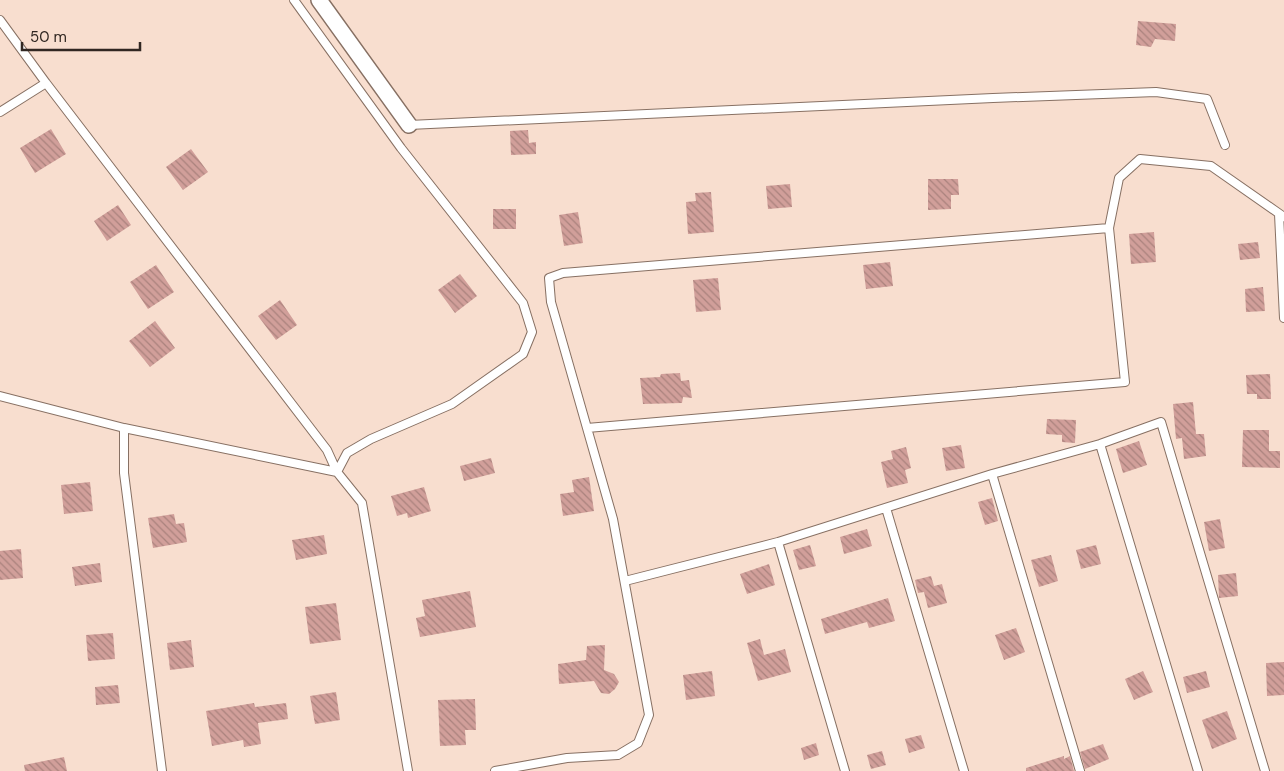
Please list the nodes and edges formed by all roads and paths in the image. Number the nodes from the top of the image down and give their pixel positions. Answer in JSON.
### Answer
{"nodes":[{"id":1,"x":294,"y":0,"type":"edge"},
{"id":2,"x":319,"y":0,"type":"edge"},
{"id":3,"x":0,"y":20,"type":"edge"},
{"id":4,"x":46,"y":82,"type":"junction"},
{"id":5,"x":0,"y":112,"type":"edge"},
{"id":6,"x":409,"y":125,"type":"joint"},
{"id":7,"x":1224,"y":145,"type":"dead end"},
{"id":8,"x":1282,"y":215,"type":"edge"},
{"id":9,"x":1109,"y":228,"type":"junction"},
{"id":10,"x":1284,"y":318,"type":"edge"},
{"id":11,"x":0,"y":396,"type":"edge"},
{"id":12,"x":124,"y":428,"type":"junction"},
{"id":13,"x":587,"y":428,"type":"junction"},
{"id":14,"x":1100,"y":444,"type":"junction"},
{"id":15,"x":337,"y":472,"type":"junction"},
{"id":16,"x":992,"y":474,"type":"junction"},
{"id":17,"x":886,"y":508,"type":"junction"},
{"id":18,"x":778,"y":542,"type":"junction"},
{"id":19,"x":625,"y":581,"type":"junction"},
{"id":20,"x":162,"y":771,"type":"edge"},
{"id":21,"x":408,"y":771,"type":"edge"},
{"id":22,"x":495,"y":771,"type":"edge"},
{"id":23,"x":846,"y":771,"type":"edge"},
{"id":24,"x":964,"y":771,"type":"edge"},
{"id":25,"x":1080,"y":771,"type":"edge"},
{"id":26,"x":1198,"y":771,"type":"edge"},
{"id":27,"x":1264,"y":771,"type":"edge"}],
"edges":[{"from":1,"to":15,"type":"lane"},
{"from":2,"to":6,"type":"street"},
{"from":3,"to":4,"type":"lane"},
{"from":4,"to":5,"type":"lane"},
{"from":4,"to":15,"type":"lane"},
{"from":6,"to":7,"type":"lane"},
{"from":8,"to":9,"type":"lane"},
{"from":8,"to":10,"type":"lane"},
{"from":9,"to":13,"type":"lane"},
{"from":9,"to":13,"type":"lane"},
{"from":11,"to":12,"type":"lane"},
{"from":12,"to":15,"type":"lane"},
{"from":12,"to":20,"type":"lane"},
{"from":13,"to":19,"type":"lane"},
{"from":14,"to":16,"type":"lane"},
{"from":14,"to":26,"type":"lane"},
{"from":14,"to":27,"type":"lane"},
{"from":15,"to":21,"type":"lane"},
{"from":16,"to":17,"type":"lane"},
{"from":16,"to":25,"type":"lane"},
{"from":17,"to":18,"type":"lane"},
{"from":17,"to":24,"type":"lane"},
{"from":18,"to":19,"type":"lane"},
{"from":18,"to":23,"type":"lane"},
{"from":19,"to":22,"type":"lane"}]}
